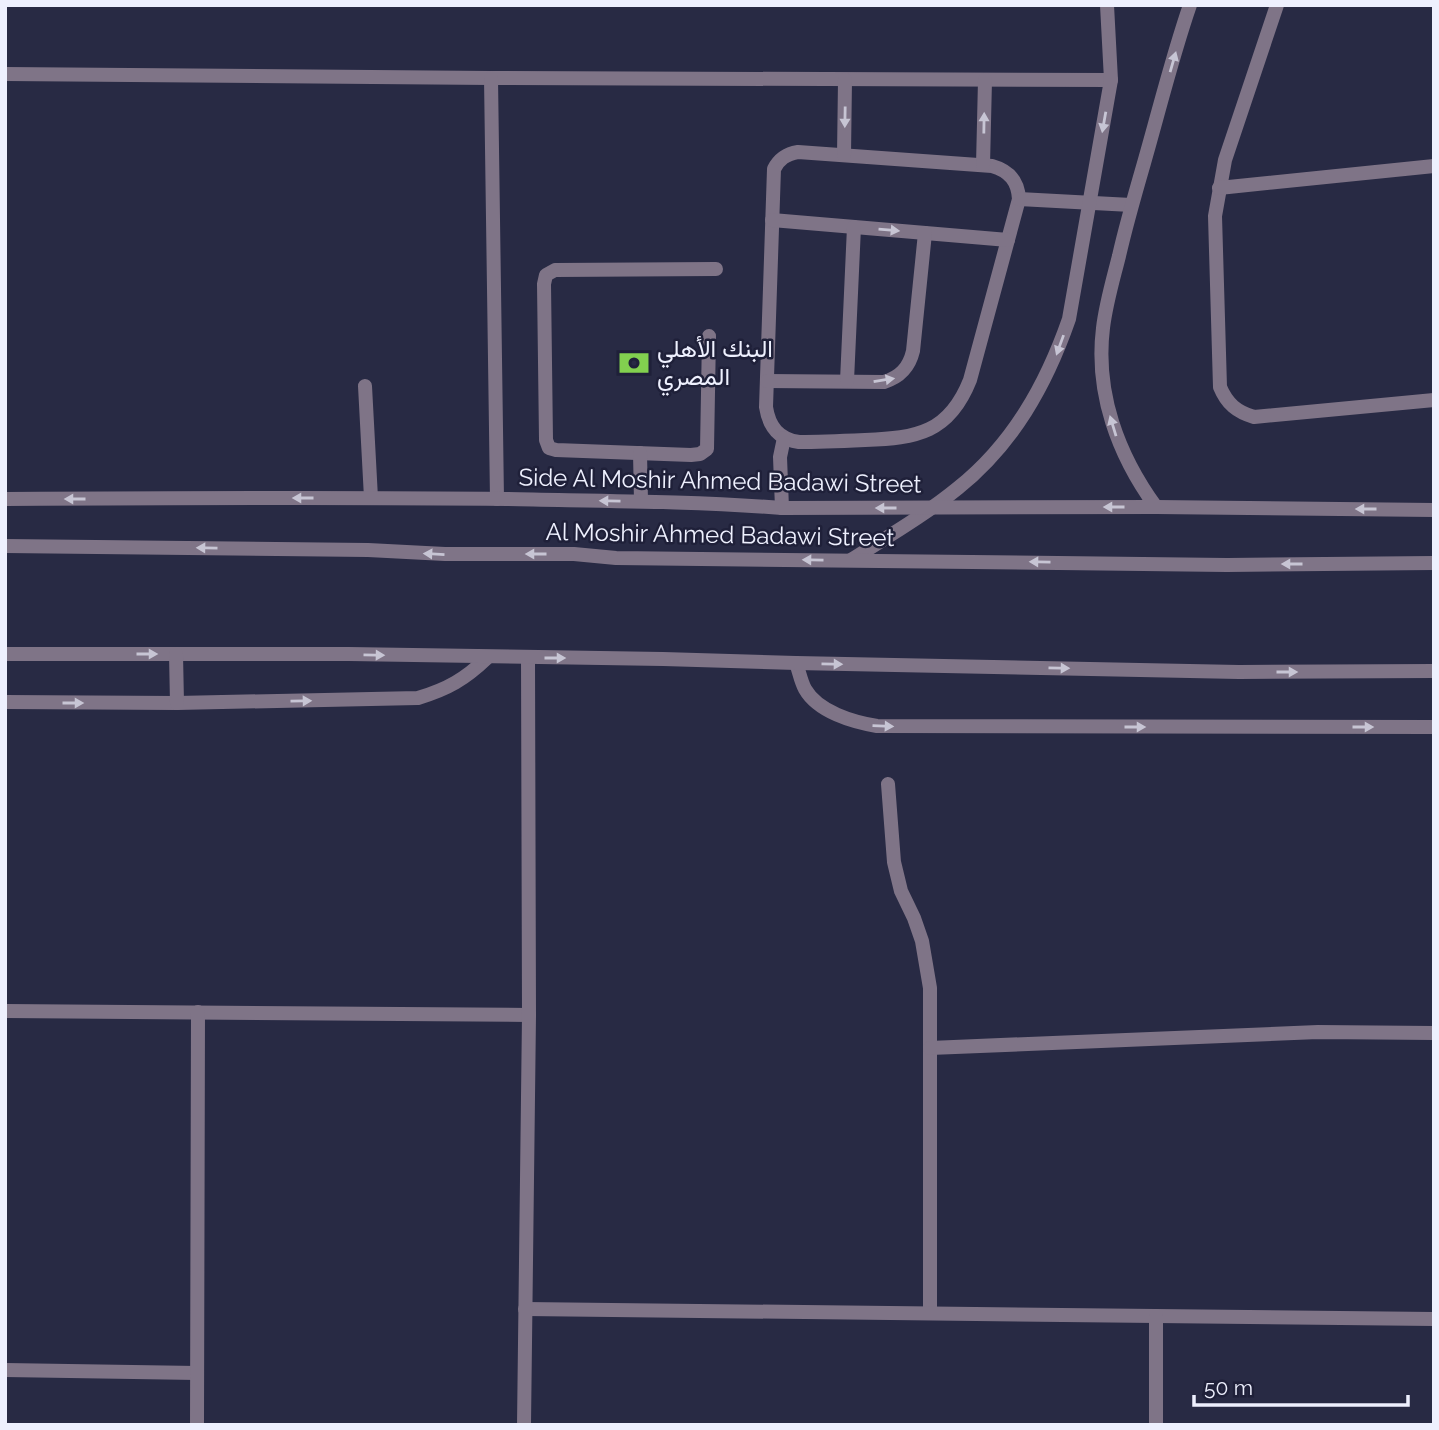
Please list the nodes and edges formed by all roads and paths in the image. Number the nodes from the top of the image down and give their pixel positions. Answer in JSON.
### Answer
{"nodes":[{"id":1,"x":1107,"y":5,"type":"edge"},
{"id":2,"x":1191,"y":5,"type":"edge"},
{"id":3,"x":1277,"y":5,"type":"edge"},
{"id":4,"x":5,"y":74,"type":"edge"},
{"id":5,"x":491,"y":78,"type":"junction"},
{"id":6,"x":845,"y":79,"type":"junction"},
{"id":7,"x":985,"y":80,"type":"junction"},
{"id":8,"x":1111,"y":80,"type":"junction"},
{"id":9,"x":844,"y":155,"type":"junction"},
{"id":10,"x":983,"y":166,"type":"junction"},
{"id":11,"x":1434,"y":166,"type":"edge"},
{"id":12,"x":1219,"y":188,"type":"junction"},
{"id":13,"x":1019,"y":199,"type":"junction"},
{"id":14,"x":1089,"y":203,"type":"junction"},
{"id":15,"x":1131,"y":205,"type":"junction"},
{"id":16,"x":772,"y":220,"type":"junction"},
{"id":17,"x":854,"y":227,"type":"junction"},
{"id":18,"x":925,"y":233,"type":"junction"},
{"id":19,"x":1008,"y":240,"type":"junction"},
{"id":20,"x":716,"y":269,"type":"dead end"},
{"id":21,"x":709,"y":336,"type":"dead end"},
{"id":22,"x":767,"y":381,"type":"junction"},
{"id":23,"x":847,"y":381,"type":"junction"},
{"id":24,"x":365,"y":386,"type":"dead end"},
{"id":25,"x":1434,"y":400,"type":"edge"},
{"id":26,"x":784,"y":438,"type":"junction"},
{"id":27,"x":640,"y":453,"type":"junction"},
{"id":28,"x":371,"y":498,"type":"junction"},
{"id":29,"x":5,"y":499,"type":"edge"},
{"id":30,"x":497,"y":499,"type":"junction"},
{"id":31,"x":641,"y":501,"type":"junction"},
{"id":32,"x":1156,"y":507,"type":"junction"},
{"id":33,"x":782,"y":508,"type":"junction"},
{"id":34,"x":932,"y":508,"type":"junction"},
{"id":35,"x":1434,"y":510,"type":"edge"},
{"id":36,"x":5,"y":546,"type":"edge"},
{"id":37,"x":851,"y":560,"type":"junction"},
{"id":38,"x":1434,"y":563,"type":"edge"},
{"id":39,"x":5,"y":654,"type":"edge"},
{"id":40,"x":176,"y":654,"type":"junction"},
{"id":41,"x":487,"y":657,"type":"junction"},
{"id":42,"x":528,"y":658,"type":"junction"},
{"id":43,"x":796,"y":663,"type":"junction"},
{"id":44,"x":1434,"y":671,"type":"edge"},
{"id":45,"x":5,"y":702,"type":"edge"},
{"id":46,"x":177,"y":703,"type":"junction"},
{"id":47,"x":1434,"y":727,"type":"edge"},
{"id":48,"x":888,"y":784,"type":"dead end"},
{"id":49,"x":5,"y":1011,"type":"edge"},
{"id":50,"x":198,"y":1012,"type":"junction"},
{"id":51,"x":529,"y":1014,"type":"junction"},
{"id":52,"x":1434,"y":1033,"type":"edge"},
{"id":53,"x":930,"y":1048,"type":"junction"},
{"id":54,"x":525,"y":1309,"type":"junction"},
{"id":55,"x":930,"y":1313,"type":"junction"},
{"id":56,"x":1156,"y":1316,"type":"junction"},
{"id":57,"x":1434,"y":1319,"type":"edge"},
{"id":58,"x":5,"y":1370,"type":"edge"},
{"id":59,"x":197,"y":1373,"type":"junction"},
{"id":60,"x":197,"y":1425,"type":"edge"},
{"id":61,"x":524,"y":1425,"type":"edge"},
{"id":62,"x":1156,"y":1425,"type":"edge"}],
"edges":[{"from":1,"to":8,"type":"street"},
{"from":15,"to":2,"type":"street","one_way":true},
{"from":3,"to":12,"type":"street"},
{"from":4,"to":5,"type":"street"},
{"from":5,"to":6,"type":"street"},
{"from":5,"to":30,"type":"street"},
{"from":6,"to":7,"type":"street"},
{"from":6,"to":9,"type":"street","one_way":true},
{"from":7,"to":8,"type":"street"},
{"from":10,"to":7,"type":"street","one_way":true},
{"from":8,"to":14,"type":"street","one_way":true},
{"from":9,"to":10,"type":"street"},
{"from":9,"to":16,"type":"street"},
{"from":10,"to":13,"type":"street"},
{"from":11,"to":12,"type":"street"},
{"from":12,"to":25,"type":"street"},
{"from":13,"to":14,"type":"street"},
{"from":13,"to":19,"type":"street"},
{"from":14,"to":15,"type":"street"},
{"from":14,"to":34,"type":"street","one_way":true},
{"from":32,"to":15,"type":"street","one_way":true},
{"from":16,"to":17,"type":"street"},
{"from":16,"to":22,"type":"street"},
{"from":17,"to":18,"type":"street","one_way":true},
{"from":17,"to":23,"type":"street"},
{"from":18,"to":19,"type":"street"},
{"from":23,"to":18,"type":"street","one_way":true},
{"from":19,"to":26,"type":"street"},
{"from":20,"to":27,"type":"street"},
{"from":21,"to":27,"type":"street"},
{"from":22,"to":23,"type":"street"},
{"from":22,"to":26,"type":"street"},
{"from":24,"to":28,"type":"street"},
{"from":26,"to":33,"type":"street"},
{"from":27,"to":31,"type":"street"},
{"from":28,"to":29,"type":"street","name":"Side Al Moshir Ahmed Badawi Street","one_way":true},
{"from":28,"to":30,"type":"street","name":"Side Al Moshir Ahmed Badawi Street"},
{"from":31,"to":30,"type":"street","name":"Side Al Moshir Ahmed Badawi Street","one_way":true},
{"from":31,"to":33,"type":"street","name":"Side Al Moshir Ahmed Badawi Street"},
{"from":32,"to":34,"type":"street","name":"Side Al Moshir Ahmed Badawi Street","one_way":true},
{"from":35,"to":32,"type":"street","name":"Side Al Moshir Ahmed Badawi Street","one_way":true},
{"from":34,"to":33,"type":"street","name":"Side Al Moshir Ahmed Badawi Street","one_way":true},
{"from":34,"to":37,"type":"street"},
{"from":37,"to":36,"type":"street","name":"Al Moshir Ahmed Badawi Street","one_way":true},
{"from":38,"to":37,"type":"street","name":"Al Moshir Ahmed Badawi Street","one_way":true},
{"from":39,"to":40,"type":"street","one_way":true},
{"from":40,"to":41,"type":"street","one_way":true},
{"from":40,"to":46,"type":"street"},
{"from":41,"to":42,"type":"street"},
{"from":46,"to":41,"type":"street","one_way":true},
{"from":42,"to":43,"type":"street","one_way":true},
{"from":42,"to":51,"type":"street"},
{"from":43,"to":44,"type":"street","one_way":true},
{"from":43,"to":47,"type":"street","one_way":true},
{"from":45,"to":46,"type":"street","one_way":true},
{"from":48,"to":53,"type":"street"},
{"from":49,"to":50,"type":"street"},
{"from":50,"to":51,"type":"street"},
{"from":50,"to":59,"type":"street"},
{"from":51,"to":54,"type":"street"},
{"from":52,"to":53,"type":"street"},
{"from":53,"to":55,"type":"street"},
{"from":54,"to":55,"type":"street"},
{"from":54,"to":61,"type":"street"},
{"from":55,"to":56,"type":"street"},
{"from":56,"to":57,"type":"street"},
{"from":56,"to":62,"type":"street"},
{"from":58,"to":59,"type":"street"},
{"from":59,"to":60,"type":"street"}]}
